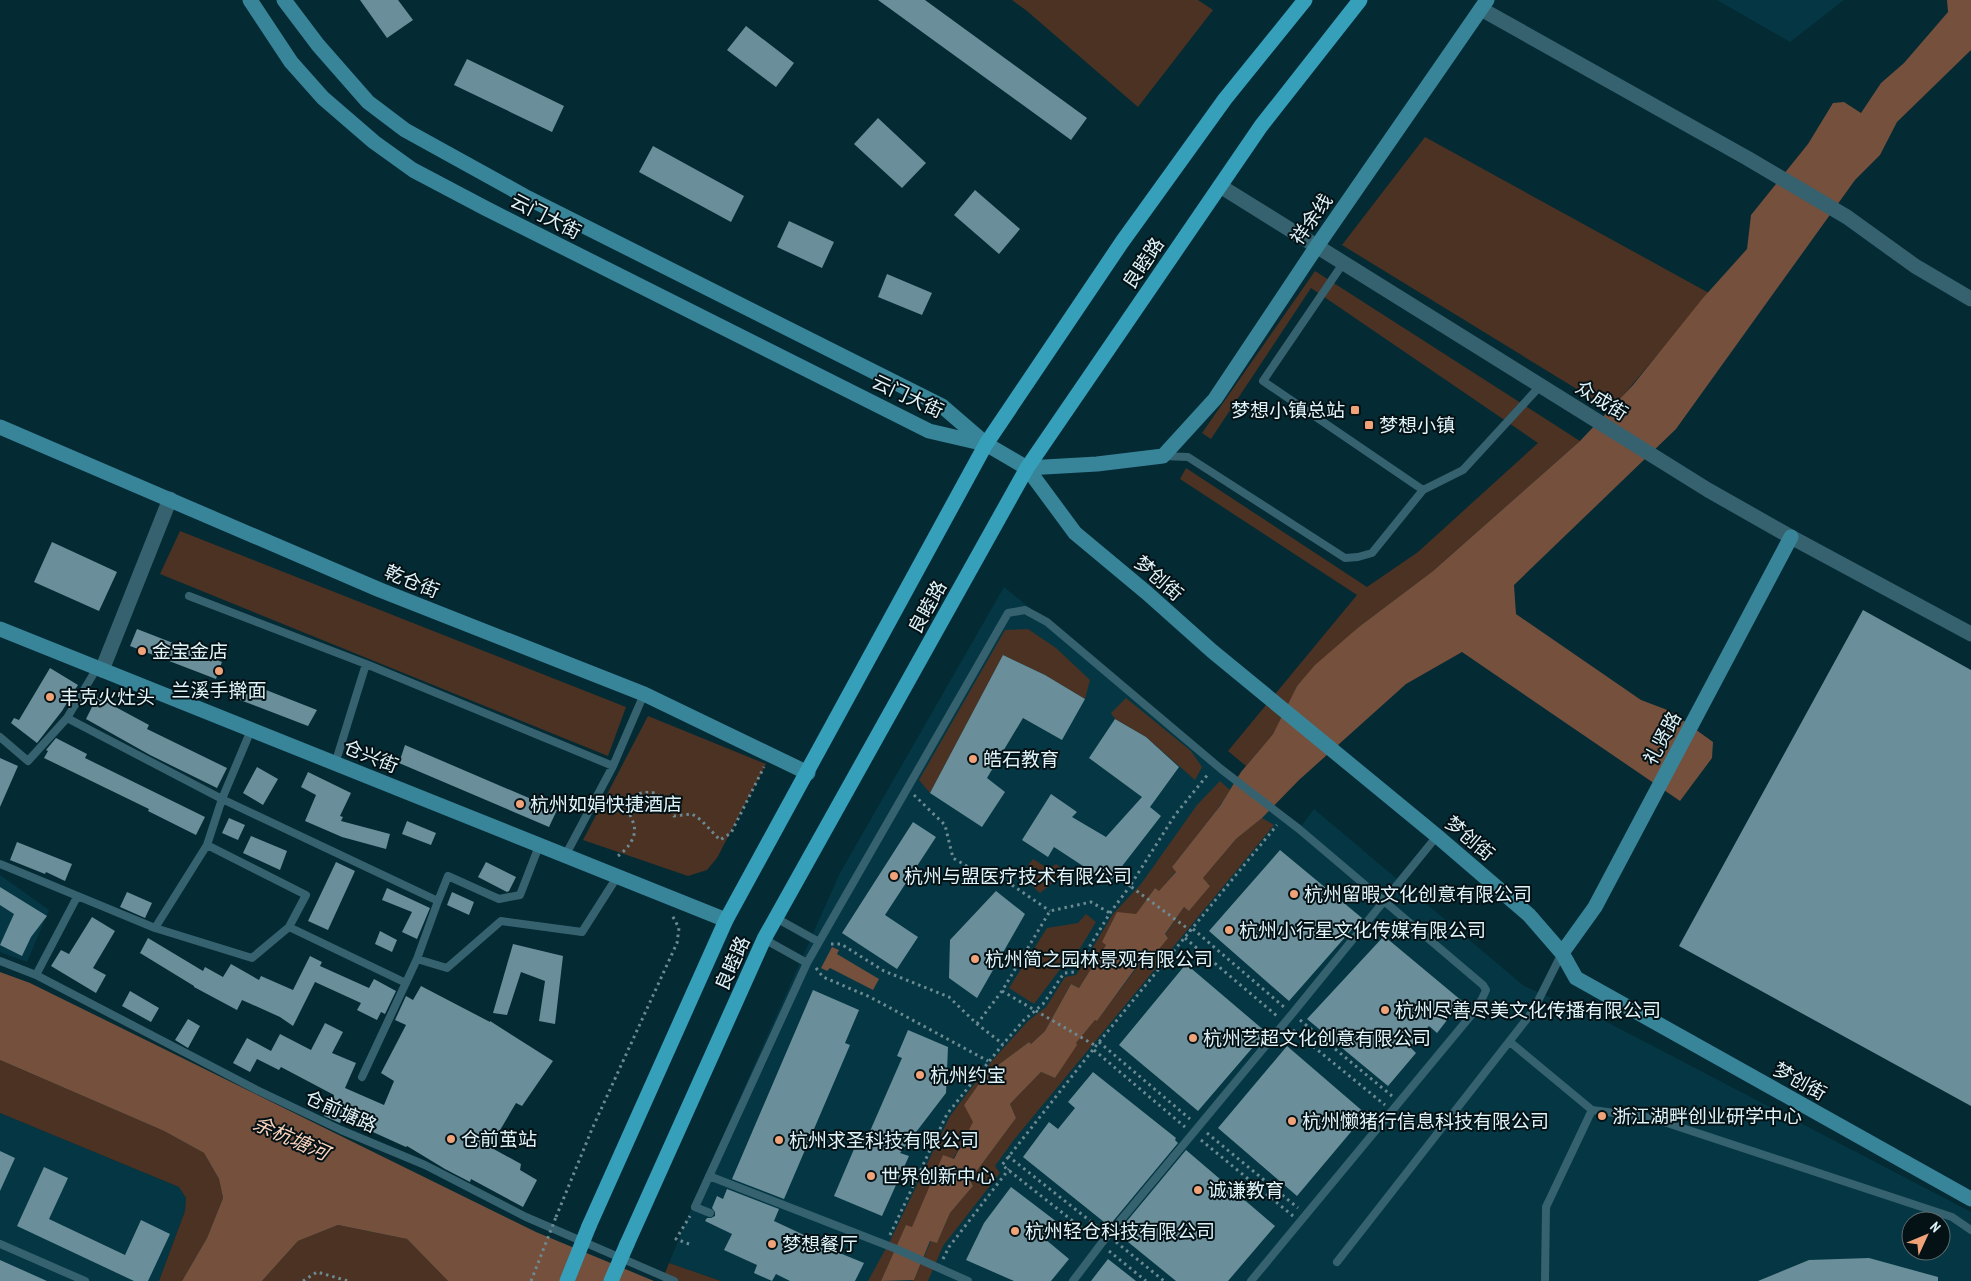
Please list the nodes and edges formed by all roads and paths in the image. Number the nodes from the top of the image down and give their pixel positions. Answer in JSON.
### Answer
{"nodes":[{"id":1,"x":250,"y":0,"type":"edge"},
{"id":2,"x":284,"y":0,"type":"edge"},
{"id":3,"x":1305,"y":0,"type":"edge"},
{"id":4,"x":1360,"y":0,"type":"edge"},
{"id":5,"x":1484,"y":5,"type":"edge"},
{"id":6,"x":1220,"y":186,"type":"junction"},
{"id":7,"x":1317,"y":246,"type":"junction"},
{"id":8,"x":1344,"y":262,"type":"junction"},
{"id":9,"x":1971,"y":299,"type":"edge"},
{"id":10,"x":1541,"y":385,"type":"junction"},
{"id":11,"x":0,"y":427,"type":"edge"},
{"id":12,"x":986,"y":444,"type":"junction"},
{"id":13,"x":1163,"y":456,"type":"junction"},
{"id":14,"x":1026,"y":468,"type":"junction"},
{"id":15,"x":1423,"y":490,"type":"junction"},
{"id":16,"x":170,"y":499,"type":"junction"},
{"id":17,"x":1791,"y":537,"type":"junction"},
{"id":18,"x":189,"y":596,"type":"dead end"},
{"id":19,"x":0,"y":629,"type":"edge"},
{"id":20,"x":1971,"y":634,"type":"edge"},
{"id":21,"x":366,"y":664,"type":"junction"},
{"id":22,"x":99,"y":669,"type":"junction"},
{"id":23,"x":644,"y":694,"type":"junction"},
{"id":24,"x":67,"y":718,"type":"junction"},
{"id":25,"x":251,"y":730,"type":"junction"},
{"id":26,"x":0,"y":737,"type":"edge"},
{"id":27,"x":770,"y":754,"type":"junction"},
{"id":28,"x":335,"y":764,"type":"junction"},
{"id":29,"x":613,"y":766,"type":"junction"},
{"id":30,"x":1221,"y":768,"type":"junction"},
{"id":31,"x":808,"y":773,"type":"junction"},
{"id":32,"x":906,"y":788,"type":"junction"},
{"id":33,"x":222,"y":799,"type":"junction"},
{"id":34,"x":1272,"y":831,"type":"dead end"},
{"id":35,"x":1437,"y":836,"type":"junction"},
{"id":36,"x":206,"y":845,"type":"junction"},
{"id":37,"x":539,"y":846,"type":"junction"},
{"id":38,"x":564,"y":856,"type":"junction"},
{"id":39,"x":618,"y":856,"type":"dead end"},
{"id":40,"x":0,"y":864,"type":"edge"},
{"id":41,"x":617,"y":877,"type":"junction"},
{"id":42,"x":1130,"y":886,"type":"junction"},
{"id":43,"x":78,"y":897,"type":"junction"},
{"id":44,"x":1384,"y":900,"type":"junction"},
{"id":45,"x":438,"y":902,"type":"junction"},
{"id":46,"x":1050,"y":911,"type":"junction"},
{"id":47,"x":667,"y":912,"type":"dead end"},
{"id":48,"x":1110,"y":913,"type":"junction"},
{"id":49,"x":776,"y":918,"type":"junction"},
{"id":50,"x":726,"y":920,"type":"junction"},
{"id":51,"x":290,"y":927,"type":"junction"},
{"id":52,"x":156,"y":928,"type":"junction"},
{"id":53,"x":1192,"y":931,"type":"junction"},
{"id":54,"x":764,"y":939,"type":"junction"},
{"id":55,"x":819,"y":942,"type":"junction"},
{"id":56,"x":841,"y":944,"type":"dead end"},
{"id":57,"x":1562,"y":953,"type":"junction"},
{"id":58,"x":417,"y":959,"type":"junction"},
{"id":59,"x":0,"y":961,"type":"edge"},
{"id":60,"x":807,"y":962,"type":"junction"},
{"id":61,"x":36,"y":975,"type":"junction"},
{"id":62,"x":823,"y":977,"type":"dead end"},
{"id":63,"x":406,"y":983,"type":"junction"},
{"id":64,"x":1002,"y":991,"type":"junction"},
{"id":65,"x":1034,"y":1011,"type":"junction"},
{"id":66,"x":976,"y":1024,"type":"junction"},
{"id":67,"x":1510,"y":1042,"type":"junction"},
{"id":68,"x":1003,"y":1044,"type":"junction"},
{"id":69,"x":1096,"y":1046,"type":"junction"},
{"id":70,"x":988,"y":1060,"type":"junction"},
{"id":71,"x":362,"y":1077,"type":"dead end"},
{"id":72,"x":1592,"y":1110,"type":"junction"},
{"id":73,"x":1008,"y":1156,"type":"junction"},
{"id":74,"x":1009,"y":1170,"type":"junction"},
{"id":75,"x":710,"y":1176,"type":"junction"},
{"id":76,"x":1971,"y":1199,"type":"edge"},
{"id":77,"x":710,"y":1213,"type":"dead end"},
{"id":78,"x":682,"y":1230,"type":"dead end"},
{"id":79,"x":1971,"y":1230,"type":"edge"},
{"id":80,"x":1108,"y":1235,"type":"junction"},
{"id":81,"x":889,"y":1237,"type":"dead end"},
{"id":82,"x":0,"y":1244,"type":"edge"},
{"id":83,"x":689,"y":1244,"type":"dead end"},
{"id":84,"x":1101,"y":1244,"type":"junction"},
{"id":85,"x":943,"y":1260,"type":"dead end"},
{"id":86,"x":1337,"y":1262,"type":"dead end"},
{"id":87,"x":85,"y":1281,"type":"edge"},
{"id":88,"x":303,"y":1281,"type":"edge"},
{"id":89,"x":348,"y":1281,"type":"edge"},
{"id":90,"x":531,"y":1281,"type":"edge"},
{"id":91,"x":567,"y":1281,"type":"edge"},
{"id":92,"x":611,"y":1281,"type":"edge"},
{"id":93,"x":674,"y":1281,"type":"edge"},
{"id":94,"x":968,"y":1281,"type":"edge"},
{"id":95,"x":1073,"y":1281,"type":"edge"},
{"id":96,"x":1146,"y":1281,"type":"edge"},
{"id":97,"x":1164,"y":1281,"type":"edge"},
{"id":98,"x":1251,"y":1281,"type":"edge"},
{"id":99,"x":1545,"y":1281,"type":"edge"}],
"edges":[{"from":1,"to":12,"type":"street","name":"云门大街"},
{"from":2,"to":12,"type":"street","name":"云门大街"},
{"from":3,"to":12,"type":"main road","name":"良睦路"},
{"from":4,"to":6,"type":"main road","name":"良睦路"},
{"from":5,"to":7,"type":"street","name":"祥余线"},
{"from":5,"to":9,"type":"street"},
{"from":6,"to":7,"type":"street","name":"众成街"},
{"from":6,"to":14,"type":"main road","name":"良睦路"},
{"from":7,"to":8,"type":"street","name":"众成街"},
{"from":7,"to":13,"type":"street","name":"祥余线"},
{"from":8,"to":10,"type":"street","name":"众成街"},
{"from":8,"to":15,"type":"lane"},
{"from":10,"to":15,"type":"lane"},
{"from":10,"to":17,"type":"street","name":"众成街"},
{"from":11,"to":16,"type":"street","name":"乾仓街"},
{"from":12,"to":14,"type":"street","name":"梦创街"},
{"from":12,"to":31,"type":"main road","name":"良睦路"},
{"from":13,"to":14,"type":"street"},
{"from":13,"to":15,"type":"lane"},
{"from":14,"to":35,"type":"street","name":"梦创街"},
{"from":14,"to":49,"type":"main road","name":"良睦路"},
{"from":16,"to":22,"type":"street"},
{"from":16,"to":23,"type":"street","name":"乾仓街"},
{"from":17,"to":20,"type":"street","name":"众成街"},
{"from":17,"to":57,"type":"street","name":"礼贤路"},
{"from":18,"to":21,"type":"lane"},
{"from":19,"to":22,"type":"street","name":"仓兴街"},
{"from":21,"to":28,"type":"lane"},
{"from":21,"to":29,"type":"lane"},
{"from":22,"to":24,"type":"lane"},
{"from":22,"to":25,"type":"street","name":"仓兴街"},
{"from":23,"to":27,"type":"street","name":"乾仓街"},
{"from":23,"to":29,"type":"lane"},
{"from":24,"to":26,"type":"lane"},
{"from":24,"to":33,"type":"lane"},
{"from":25,"to":28,"type":"street","name":"仓兴街"},
{"from":25,"to":33,"type":"lane"},
{"from":27,"to":31,"type":"street","name":"乾仓街"},
{"from":27,"to":39,"type":"path"},
{"from":28,"to":37,"type":"street","name":"仓兴街"},
{"from":29,"to":38,"type":"lane"},
{"from":30,"to":32,"type":"lane"},
{"from":30,"to":42,"type":"path"},
{"from":30,"to":44,"type":"lane"},
{"from":31,"to":50,"type":"main road","name":"良睦路"},
{"from":32,"to":46,"type":"path"},
{"from":32,"to":55,"type":"lane"},
{"from":33,"to":36,"type":"lane"},
{"from":33,"to":45,"type":"lane"},
{"from":34,"to":53,"type":"path"},
{"from":35,"to":44,"type":"lane"},
{"from":35,"to":57,"type":"street","name":"梦创街"},
{"from":36,"to":51,"type":"lane"},
{"from":36,"to":52,"type":"lane"},
{"from":37,"to":38,"type":"street","name":"仓兴街"},
{"from":37,"to":45,"type":"lane"},
{"from":38,"to":41,"type":"street","name":"仓兴街"},
{"from":40,"to":43,"type":"lane"},
{"from":41,"to":50,"type":"street","name":"仓兴街"},
{"from":41,"to":58,"type":"lane"},
{"from":42,"to":48,"type":"path"},
{"from":42,"to":53,"type":"path"},
{"from":43,"to":52,"type":"lane"},
{"from":43,"to":61,"type":"lane"},
{"from":44,"to":80,"type":"lane"},
{"from":44,"to":98,"type":"lane"},
{"from":45,"to":58,"type":"lane"},
{"from":46,"to":48,"type":"path"},
{"from":46,"to":64,"type":"path"},
{"from":47,"to":90,"type":"path","bridge":true},
{"from":48,"to":65,"type":"path"},
{"from":49,"to":54,"type":"main road","name":"良睦路"},
{"from":49,"to":55,"type":"lane"},
{"from":50,"to":91,"type":"main road","name":"良睦路","bridge":true},
{"from":51,"to":52,"type":"lane"},
{"from":51,"to":63,"type":"lane"},
{"from":53,"to":69,"type":"path"},
{"from":54,"to":60,"type":"lane"},
{"from":54,"to":92,"type":"main road","name":"良睦路","bridge":true},
{"from":55,"to":60,"type":"lane"},
{"from":56,"to":66,"type":"path"},
{"from":57,"to":67,"type":"lane"},
{"from":57,"to":76,"type":"street","name":"梦创街"},
{"from":58,"to":63,"type":"lane"},
{"from":59,"to":61,"type":"lane","name":"仓前塘路"},
{"from":60,"to":75,"type":"lane"},
{"from":61,"to":93,"type":"lane","name":"仓前塘路"},
{"from":62,"to":70,"type":"path"},
{"from":63,"to":71,"type":"lane"},
{"from":64,"to":65,"type":"path"},
{"from":64,"to":66,"type":"path"},
{"from":65,"to":68,"type":"path"},
{"from":65,"to":69,"type":"path"},
{"from":66,"to":68,"type":"path"},
{"from":67,"to":72,"type":"lane"},
{"from":67,"to":86,"type":"lane"},
{"from":68,"to":70,"type":"path"},
{"from":69,"to":73,"type":"path"},
{"from":70,"to":81,"type":"path"},
{"from":72,"to":79,"type":"lane"},
{"from":72,"to":99,"type":"lane"},
{"from":73,"to":74,"type":"path"},
{"from":73,"to":80,"type":"path"},
{"from":74,"to":84,"type":"path"},
{"from":74,"to":85,"type":"path"},
{"from":75,"to":77,"type":"lane"},
{"from":75,"to":94,"type":"lane"},
{"from":78,"to":83,"type":"path"},
{"from":80,"to":84,"type":"lane"},
{"from":80,"to":97,"type":"path"},
{"from":82,"to":87,"type":"lane"},
{"from":84,"to":95,"type":"lane"},
{"from":84,"to":96,"type":"path"},
{"from":88,"to":89,"type":"path"}]}
